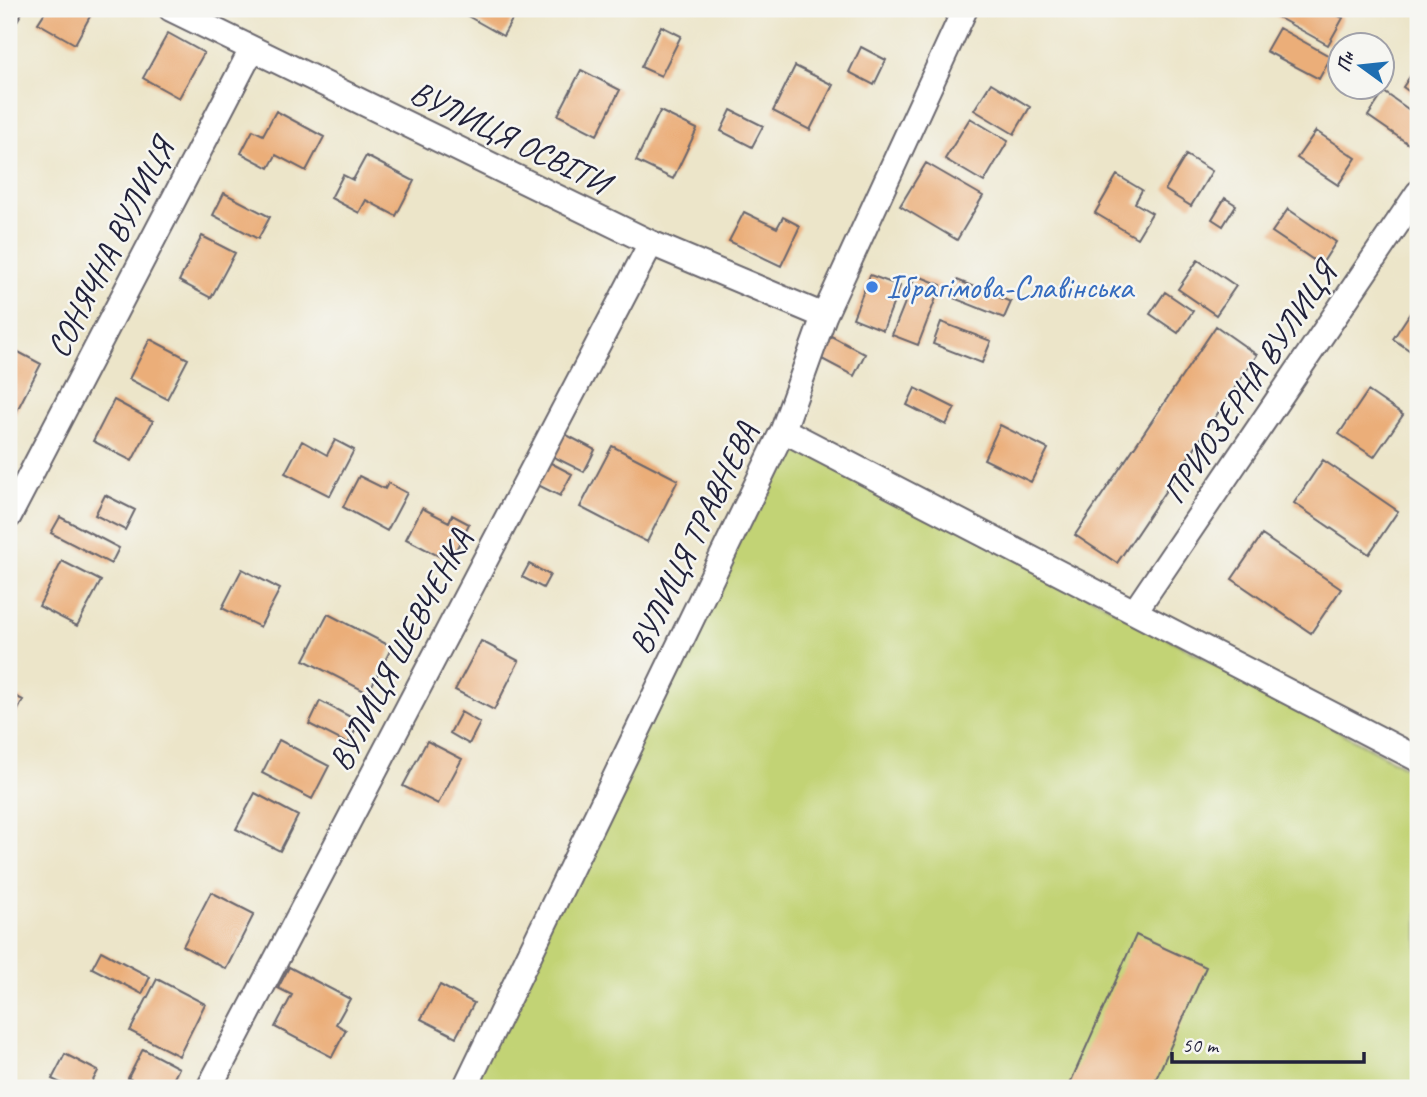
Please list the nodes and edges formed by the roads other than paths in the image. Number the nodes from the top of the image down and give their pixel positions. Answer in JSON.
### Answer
{"nodes":[{"id":1,"x":171,"y":9,"type":"edge"},
{"id":2,"x":965,"y":9,"type":"edge"},
{"id":3,"x":252,"y":49,"type":"junction"},
{"id":4,"x":1418,"y":192,"type":"edge"},
{"id":5,"x":651,"y":243,"type":"junction"},
{"id":6,"x":824,"y":316,"type":"junction"},
{"id":7,"x":783,"y":430,"type":"junction"},
{"id":8,"x":9,"y":516,"type":"edge"},
{"id":9,"x":1135,"y":611,"type":"junction"},
{"id":10,"x":1418,"y":759,"type":"edge"},
{"id":11,"x":209,"y":1088,"type":"edge"},
{"id":12,"x":465,"y":1088,"type":"edge"}],
"edges":[{"from":1,"to":3,"type":"street","name":"ВУЛИЦЯ ОСВІТИ"},
{"from":2,"to":6,"type":"street","name":"ВУЛИЦЯ ТРАВНЕВА"},
{"from":3,"to":5,"type":"street","name":"ВУЛИЦЯ ОСВІТИ"},
{"from":3,"to":8,"type":"street","name":"СОНЯЧНА ВУЛИЦЯ"},
{"from":4,"to":9,"type":"street","name":"ПРИОЗЕРНА ВУЛИЦЯ"},
{"from":5,"to":6,"type":"street","name":"ВУЛИЦЯ ОСВІТИ"},
{"from":5,"to":11,"type":"street","name":"ВУЛИЦЯ ШЕВЧЕНКА"},
{"from":6,"to":7,"type":"street","name":"ВУЛИЦЯ ТРАВНЕВА"},
{"from":7,"to":9,"type":"street"},
{"from":7,"to":12,"type":"street","name":"ВУЛИЦЯ ТРАВНЕВА"},
{"from":9,"to":10,"type":"street"}]}
